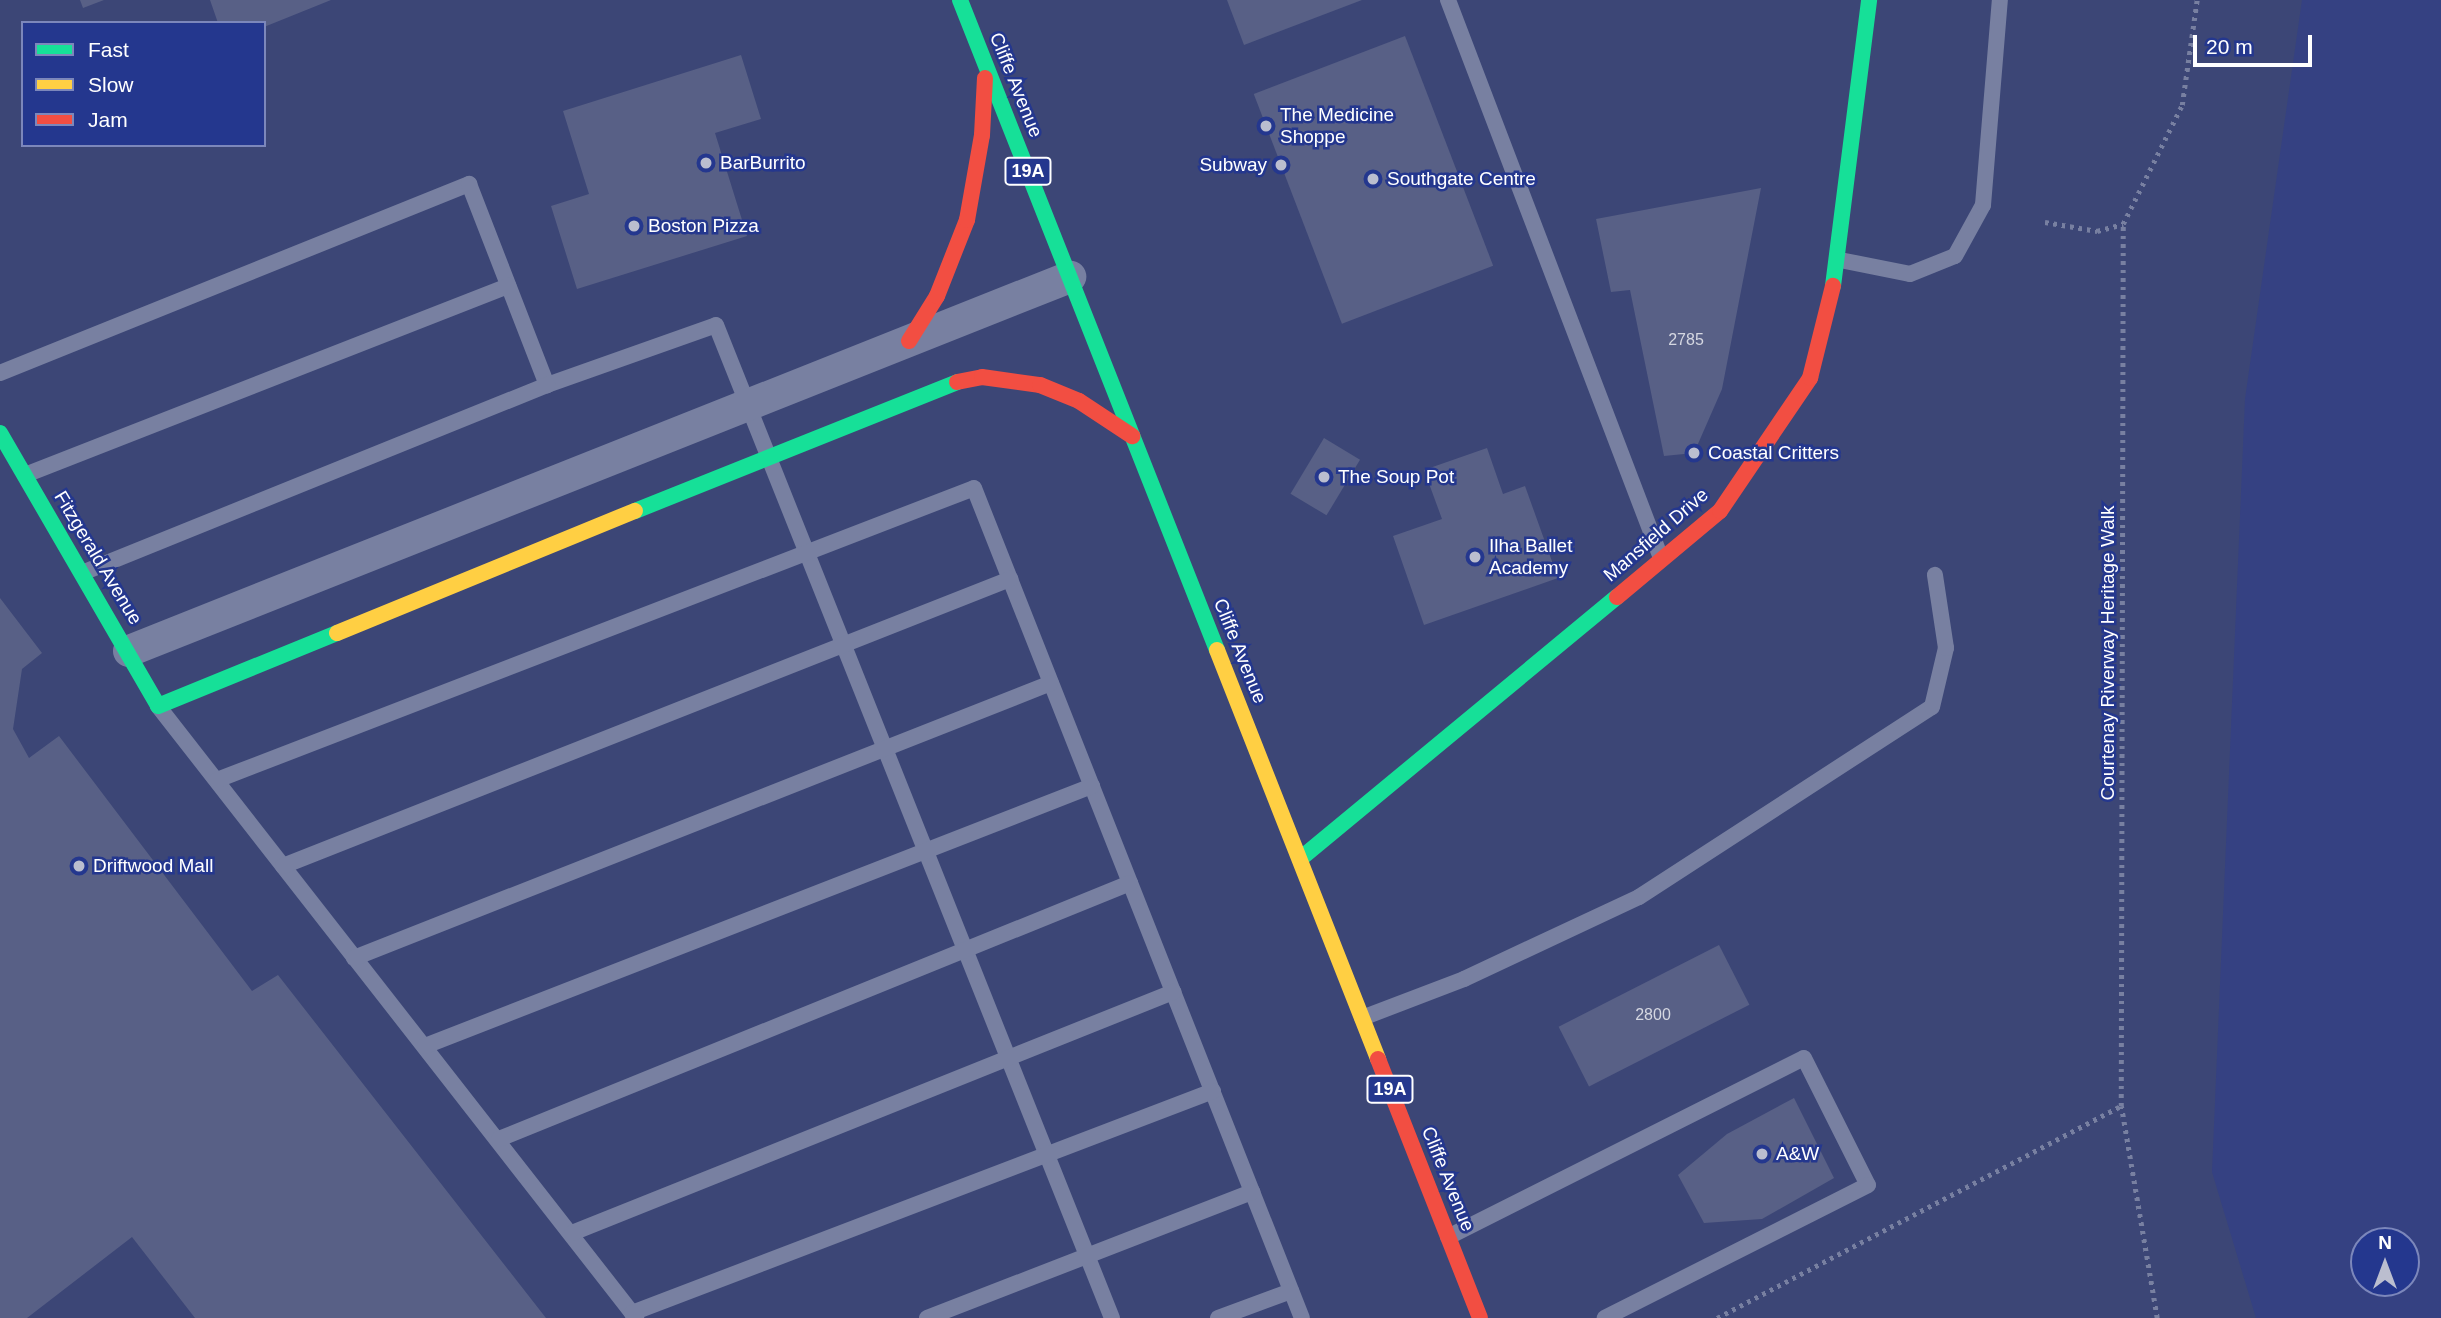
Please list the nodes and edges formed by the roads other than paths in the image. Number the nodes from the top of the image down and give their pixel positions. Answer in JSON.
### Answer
{"nodes":[{"id":1,"x":960,"y":0,"type":"edge"},
{"id":2,"x":1448,"y":0,"type":"edge"},
{"id":3,"x":1869,"y":0,"type":"edge"},
{"id":4,"x":2000,"y":0,"type":"edge"},
{"id":5,"x":986,"y":65,"type":"junction"},
{"id":6,"x":1840,"y":260,"type":"junction"},
{"id":7,"x":1070,"y":277,"type":"junction"},
{"id":8,"x":508,"y":286,"type":"junction"},
{"id":9,"x":909,"y":341,"type":"junction"},
{"id":10,"x":0,"y":373,"type":"edge"},
{"id":11,"x":547,"y":385,"type":"junction"},
{"id":12,"x":748,"y":405,"type":"junction"},
{"id":13,"x":0,"y":433,"type":"edge"},
{"id":14,"x":1132,"y":436,"type":"junction"},
{"id":15,"x":768,"y":454,"type":"junction"},
{"id":16,"x":25,"y":475,"type":"junction"},
{"id":17,"x":807,"y":550,"type":"junction"},
{"id":18,"x":1662,"y":560,"type":"junction"},
{"id":19,"x":82,"y":573,"type":"junction"},
{"id":20,"x":1935,"y":575,"type":"dead end"},
{"id":21,"x":1010,"y":579,"type":"junction"},
{"id":22,"x":843,"y":642,"type":"junction"},
{"id":23,"x":129,"y":651,"type":"junction"},
{"id":24,"x":1051,"y":683,"type":"junction"},
{"id":25,"x":158,"y":706,"type":"junction"},
{"id":26,"x":884,"y":745,"type":"junction"},
{"id":27,"x":217,"y":780,"type":"junction"},
{"id":28,"x":1092,"y":786,"type":"junction"},
{"id":29,"x":926,"y":851,"type":"junction"},
{"id":30,"x":1300,"y":859,"type":"junction"},
{"id":31,"x":283,"y":866,"type":"junction"},
{"id":32,"x":1130,"y":883,"type":"junction"},
{"id":33,"x":965,"y":950,"type":"junction"},
{"id":34,"x":354,"y":958,"type":"junction"},
{"id":35,"x":1174,"y":992,"type":"junction"},
{"id":36,"x":1362,"y":1018,"type":"junction"},
{"id":37,"x":425,"y":1046,"type":"junction"},
{"id":38,"x":1009,"y":1058,"type":"junction"},
{"id":39,"x":1213,"y":1091,"type":"junction"},
{"id":40,"x":499,"y":1139,"type":"junction"},
{"id":41,"x":1047,"y":1154,"type":"junction"},
{"id":42,"x":1252,"y":1192,"type":"junction"},
{"id":43,"x":572,"y":1233,"type":"junction"},
{"id":44,"x":1448,"y":1237,"type":"junction"},
{"id":45,"x":1088,"y":1256,"type":"junction"},
{"id":46,"x":1291,"y":1290,"type":"junction"},
{"id":47,"x":634,"y":1316,"type":"edge"},
{"id":48,"x":927,"y":1318,"type":"edge"},
{"id":49,"x":1112,"y":1318,"type":"edge"},
{"id":50,"x":1218,"y":1318,"type":"edge"},
{"id":51,"x":1302,"y":1318,"type":"edge"},
{"id":52,"x":1480,"y":1318,"type":"edge"},
{"id":53,"x":1605,"y":1318,"type":"edge"}],
"edges":[{"from":1,"to":5,"type":"street","name":"Cliffe Avenue","number":"19A"},
{"from":2,"to":18,"type":"lane"},
{"from":3,"to":6,"type":"street","name":"Mansfield Drive"},
{"from":4,"to":6,"type":"lane"},
{"from":5,"to":7,"type":"street","name":"Cliffe Avenue","number":"19A"},
{"from":5,"to":9,"type":"street"},
{"from":6,"to":18,"type":"street","name":"Mansfield Drive"},
{"from":7,"to":9,"type":"street"},
{"from":7,"to":14,"type":"street","name":"Cliffe Avenue","number":"19A"},
{"from":8,"to":10,"type":"lane"},
{"from":8,"to":11,"type":"lane"},
{"from":8,"to":16,"type":"lane"},
{"from":9,"to":12,"type":"street"},
{"from":11,"to":12,"type":"lane"},
{"from":11,"to":19,"type":"lane"},
{"from":12,"to":15,"type":"lane"},
{"from":12,"to":23,"type":"street"},
{"from":13,"to":16,"type":"street","name":"Fitzgerald Avenue"},
{"from":14,"to":15,"type":"street"},
{"from":14,"to":30,"type":"street","name":"Cliffe Avenue","number":"19A"},
{"from":15,"to":17,"type":"lane"},
{"from":15,"to":25,"type":"street"},
{"from":16,"to":19,"type":"street","name":"Fitzgerald Avenue"},
{"from":17,"to":21,"type":"lane"},
{"from":17,"to":22,"type":"lane"},
{"from":17,"to":27,"type":"lane"},
{"from":18,"to":30,"type":"street","name":"Mansfield Drive"},
{"from":19,"to":23,"type":"street","name":"Fitzgerald Avenue"},
{"from":20,"to":36,"type":"lane"},
{"from":21,"to":22,"type":"lane"},
{"from":21,"to":24,"type":"lane"},
{"from":22,"to":26,"type":"lane"},
{"from":22,"to":31,"type":"lane"},
{"from":23,"to":25,"type":"street","name":"Fitzgerald Avenue"},
{"from":24,"to":26,"type":"lane"},
{"from":24,"to":28,"type":"lane"},
{"from":25,"to":27,"type":"lane"},
{"from":26,"to":29,"type":"lane"},
{"from":26,"to":34,"type":"lane"},
{"from":27,"to":31,"type":"lane"},
{"from":28,"to":29,"type":"lane"},
{"from":28,"to":32,"type":"lane"},
{"from":29,"to":33,"type":"lane"},
{"from":29,"to":37,"type":"lane"},
{"from":30,"to":36,"type":"street","name":"Cliffe Avenue","number":"19A"},
{"from":31,"to":34,"type":"lane"},
{"from":32,"to":33,"type":"lane"},
{"from":32,"to":35,"type":"lane"},
{"from":33,"to":38,"type":"lane"},
{"from":33,"to":40,"type":"lane"},
{"from":34,"to":37,"type":"lane"},
{"from":35,"to":38,"type":"lane"},
{"from":35,"to":39,"type":"lane"},
{"from":36,"to":44,"type":"street","name":"Cliffe Avenue","number":"19A"},
{"from":37,"to":40,"type":"lane"},
{"from":38,"to":41,"type":"lane"},
{"from":38,"to":43,"type":"lane"},
{"from":39,"to":41,"type":"lane"},
{"from":39,"to":42,"type":"lane"},
{"from":40,"to":43,"type":"lane"},
{"from":41,"to":45,"type":"lane"},
{"from":41,"to":47,"type":"lane"},
{"from":42,"to":45,"type":"lane"},
{"from":42,"to":46,"type":"lane"},
{"from":43,"to":47,"type":"lane"},
{"from":44,"to":52,"type":"street","name":"Cliffe Avenue","number":"19A"},
{"from":44,"to":53,"type":"lane"},
{"from":45,"to":48,"type":"lane"},
{"from":45,"to":49,"type":"lane"},
{"from":46,"to":50,"type":"lane"},
{"from":46,"to":51,"type":"lane"}]}
